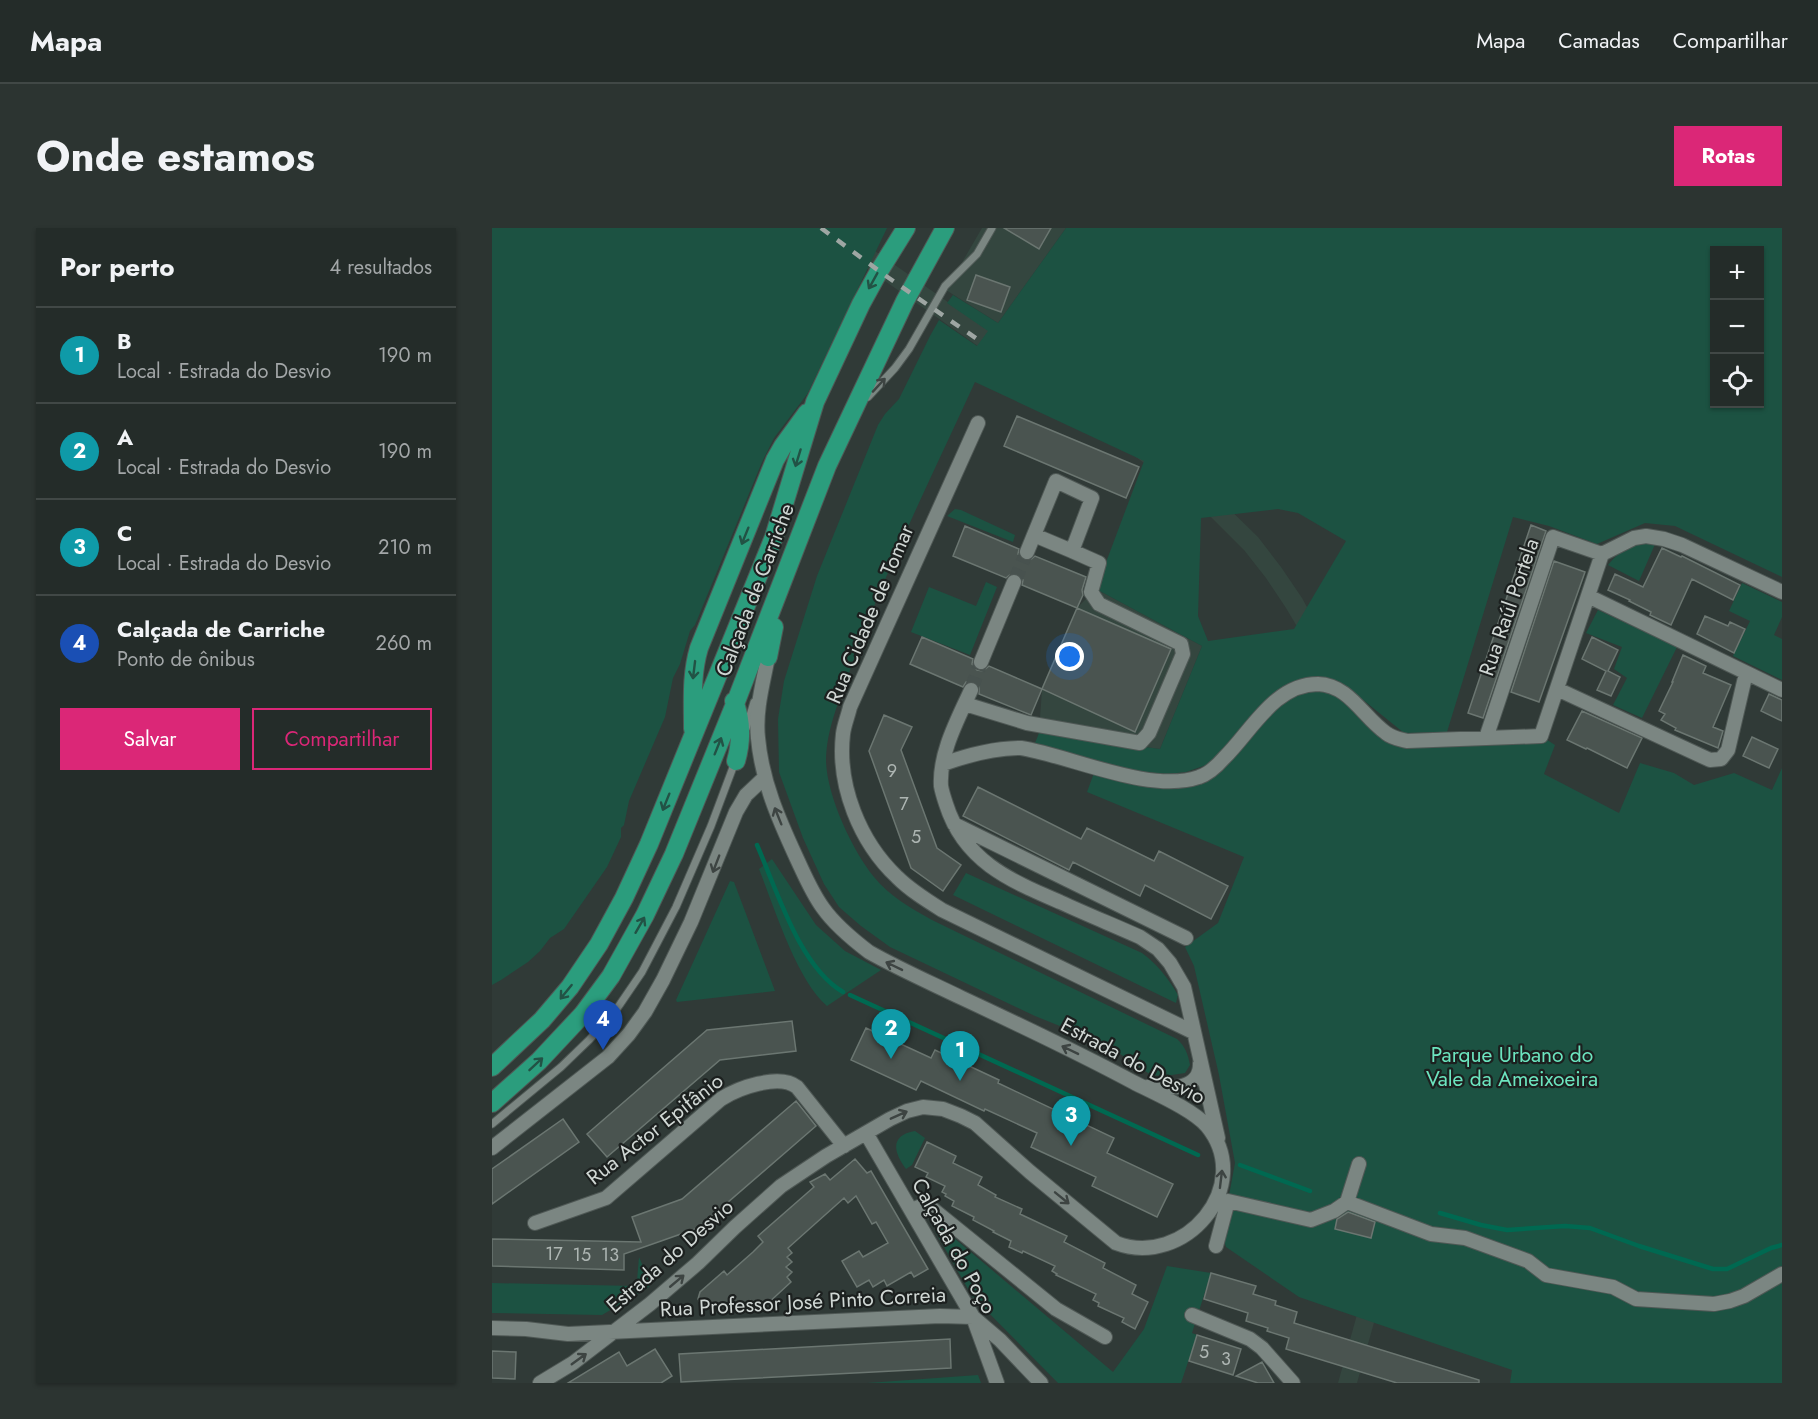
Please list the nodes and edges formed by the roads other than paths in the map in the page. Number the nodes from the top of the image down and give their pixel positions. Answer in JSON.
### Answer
{"nodes":[{"id":1,"x":906,"y":228,"type":"edge"},
{"id":2,"x":945,"y":228,"type":"edge"},
{"id":3,"x":992,"y":228,"type":"edge"},
{"id":4,"x":815,"y":402,"type":"junction"},
{"id":5,"x":978,"y":423,"type":"dead end"},
{"id":6,"x":843,"y":431,"type":"junction"},
{"id":7,"x":1034,"y":535,"type":"junction"},
{"id":8,"x":799,"y":539,"type":"junction"},
{"id":9,"x":1072,"y":551,"type":"junction"},
{"id":10,"x":1027,"y":552,"type":"tunnel mouth"},
{"id":11,"x":1602,"y":554,"type":"junction"},
{"id":12,"x":1014,"y":582,"type":"tunnel mouth"},
{"id":13,"x":1782,"y":592,"type":"edge"},
{"id":14,"x":1588,"y":596,"type":"junction"},
{"id":15,"x":713,"y":615,"type":"junction"},
{"id":16,"x":768,"y":657,"type":"junction"},
{"id":17,"x":981,"y":662,"type":"tunnel mouth"},
{"id":18,"x":720,"y":671,"type":"junction"},
{"id":19,"x":1746,"y":673,"type":"junction"},
{"id":20,"x":1557,"y":689,"type":"junction"},
{"id":21,"x":970,"y":690,"type":"tunnel mouth"},
{"id":22,"x":1782,"y":690,"type":"edge"},
{"id":23,"x":735,"y":704,"type":"junction"},
{"id":24,"x":965,"y":704,"type":"junction"},
{"id":25,"x":1486,"y":738,"type":"junction"},
{"id":26,"x":688,"y":748,"type":"junction"},
{"id":27,"x":736,"y":761,"type":"junction"},
{"id":28,"x":943,"y":764,"type":"junction"},
{"id":29,"x":764,"y":778,"type":"junction"},
{"id":30,"x":954,"y":824,"type":"junction"},
{"id":31,"x":1186,"y":938,"type":"dead end"},
{"id":32,"x":1193,"y":1032,"type":"junction"},
{"id":33,"x":1199,"y":1058,"type":"junction"},
{"id":34,"x":492,"y":1067,"type":"edge"},
{"id":35,"x":1141,"y":1086,"type":"junction"},
{"id":36,"x":492,"y":1103,"type":"edge"},
{"id":37,"x":492,"y":1124,"type":"edge"},
{"id":38,"x":866,"y":1133,"type":"junction"},
{"id":39,"x":844,"y":1146,"type":"junction"},
{"id":40,"x":492,"y":1148,"type":"edge"},
{"id":41,"x":1223,"y":1157,"type":"junction"},
{"id":42,"x":1359,"y":1164,"type":"dead end"},
{"id":43,"x":1347,"y":1203,"type":"junction"},
{"id":44,"x":911,"y":1210,"type":"junction"},
{"id":45,"x":535,"y":1223,"type":"dead end"},
{"id":46,"x":1216,"y":1246,"type":"dead end"},
{"id":47,"x":1782,"y":1274,"type":"edge"},
{"id":48,"x":1191,"y":1315,"type":"dead end"},
{"id":49,"x":973,"y":1317,"type":"junction"},
{"id":50,"x":492,"y":1328,"type":"edge"},
{"id":51,"x":615,"y":1332,"type":"junction"},
{"id":52,"x":1105,"y":1337,"type":"dead end"},
{"id":53,"x":540,"y":1383,"type":"edge"},
{"id":54,"x":997,"y":1383,"type":"edge"},
{"id":55,"x":1041,"y":1383,"type":"edge"},
{"id":56,"x":1293,"y":1383,"type":"edge"}],
"edges":[{"from":1,"to":4,"type":"highway","name":"Calçada de Carriche","one_way":true},
{"from":2,"to":6,"type":"highway","name":"Calçada de Carriche"},
{"from":6,"to":3,"type":"lane","one_way":true},
{"from":4,"to":15,"type":"highway","one_way":true},
{"from":4,"to":18,"type":"highway","name":"Calçada de Carriche","one_way":true},
{"from":5,"to":32,"type":"street","name":"Rua Cidade de Tomar"},
{"from":6,"to":8,"type":"highway","name":"Calçada de Carriche"},
{"from":7,"to":9,"type":"street"},
{"from":7,"to":9,"type":"street"},
{"from":7,"to":10,"type":"street"},
{"from":8,"to":16,"type":"highway"},
{"from":8,"to":23,"type":"highway","name":"Calçada de Carriche"},
{"from":9,"to":24,"type":"street"},
{"from":11,"to":13,"type":"street"},
{"from":11,"to":14,"type":"street"},
{"from":11,"to":25,"type":"street","name":"Rua Raúl Portela"},
{"from":12,"to":17,"type":"street"},
{"from":14,"to":19,"type":"street"},
{"from":14,"to":20,"type":"street"},
{"from":15,"to":18,"type":"highway"},
{"from":15,"to":26,"type":"highway","one_way":true},
{"from":16,"to":27,"type":"lane"},
{"from":16,"to":29,"type":"street","name":"Estrada do Desvio"},
{"from":18,"to":23,"type":"highway"},
{"from":18,"to":26,"type":"highway","name":"Calçada de Carriche"},
{"from":19,"to":20,"type":"street"},
{"from":19,"to":22,"type":"street"},
{"from":20,"to":25,"type":"street"},
{"from":21,"to":24,"type":"street"},
{"from":23,"to":27,"type":"highway"},
{"from":36,"to":23,"type":"highway","name":"Calçada de Carriche","one_way":true},
{"from":24,"to":28,"type":"street"},
{"from":25,"to":28,"type":"street"},
{"from":26,"to":34,"type":"highway","name":"Calçada de Carriche","one_way":true},
{"from":27,"to":37,"type":"lane"},
{"from":28,"to":30,"type":"street"},
{"from":35,"to":29,"type":"street","name":"Estrada do Desvio","one_way":true},
{"from":29,"to":40,"type":"street","one_way":true},
{"from":30,"to":31,"type":"street"},
{"from":30,"to":32,"type":"street"},
{"from":32,"to":33,"type":"street"},
{"from":33,"to":35,"type":"street"},
{"from":33,"to":41,"type":"street"},
{"from":35,"to":41,"type":"street","name":"Estrada do Desvio"},
{"from":38,"to":39,"type":"street","name":"Estrada do Desvio"},
{"from":38,"to":41,"type":"street","name":"Estrada do Desvio","one_way":true},
{"from":38,"to":44,"type":"street","name":"Calçada do Poço"},
{"from":39,"to":45,"type":"street","name":"Rua Actor Epifânio"},
{"from":51,"to":39,"type":"street","name":"Estrada do Desvio","one_way":true},
{"from":42,"to":43,"type":"street"},
{"from":43,"to":46,"type":"street"},
{"from":43,"to":47,"type":"street"},
{"from":44,"to":49,"type":"street","name":"Calçada do Poço"},
{"from":44,"to":52,"type":"street"},
{"from":48,"to":56,"type":"street"},
{"from":49,"to":51,"type":"street","name":"Rua Professor José Pinto Correia"},
{"from":49,"to":54,"type":"street","name":"Calçada do Poço"},
{"from":49,"to":55,"type":"street"},
{"from":50,"to":51,"type":"street","name":"Rua Professor José Pinto Correia"},
{"from":53,"to":51,"type":"street","name":"Estrada do Desvio","one_way":true}]}
